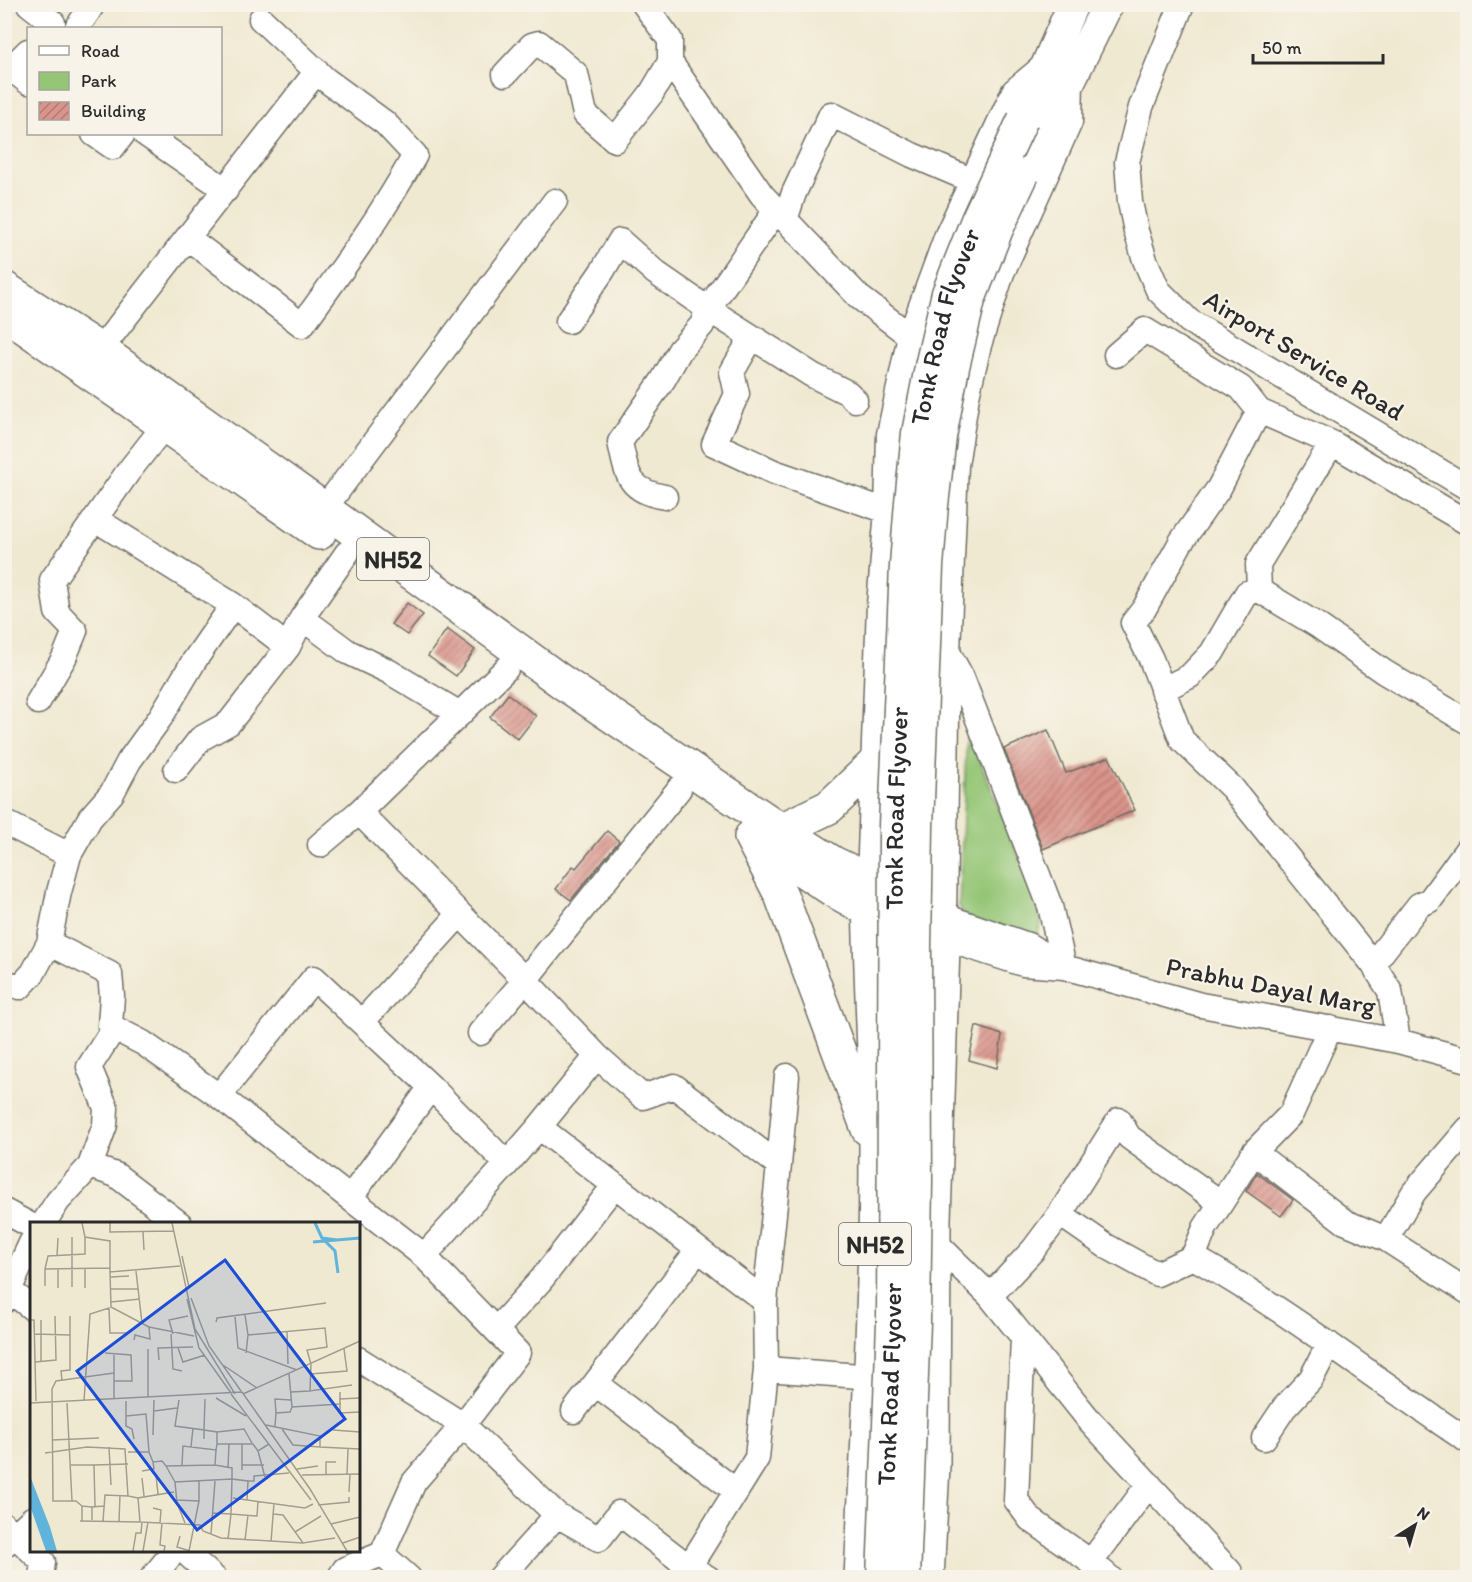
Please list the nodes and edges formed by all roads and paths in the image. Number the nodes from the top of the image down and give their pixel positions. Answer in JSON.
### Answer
{"nodes":[{"id":1,"x":29,"y":4,"type":"edge"},
{"id":2,"x":93,"y":4,"type":"edge"},
{"id":3,"x":644,"y":4,"type":"edge"},
{"id":4,"x":1073,"y":4,"type":"edge"},
{"id":5,"x":1108,"y":4,"type":"edge"},
{"id":6,"x":1182,"y":4,"type":"edge"},
{"id":7,"x":261,"y":19,"type":"dead end"},
{"id":8,"x":57,"y":27,"type":"edge"},
{"id":9,"x":78,"y":27,"type":"edge"},
{"id":10,"x":670,"y":62,"type":"junction"},
{"id":11,"x":1045,"y":65,"type":"junction"},
{"id":12,"x":317,"y":71,"type":"junction"},
{"id":13,"x":505,"y":74,"type":"dead end"},
{"id":14,"x":1071,"y":79,"type":"junction"},
{"id":15,"x":95,"y":135,"type":"edge"},
{"id":16,"x":122,"y":135,"type":"edge"},
{"id":17,"x":146,"y":135,"type":"edge"},
{"id":18,"x":966,"y":178,"type":"dead end"},
{"id":19,"x":226,"y":190,"type":"junction"},
{"id":20,"x":555,"y":201,"type":"dead end"},
{"id":21,"x":781,"y":215,"type":"junction"},
{"id":22,"x":188,"y":238,"type":"junction"},
{"id":23,"x":4,"y":288,"type":"edge"},
{"id":24,"x":708,"y":309,"type":"junction"},
{"id":25,"x":4,"y":313,"type":"edge"},
{"id":26,"x":568,"y":321,"type":"dead end"},
{"id":27,"x":910,"y":336,"type":"junction"},
{"id":28,"x":752,"y":337,"type":"junction"},
{"id":29,"x":100,"y":350,"type":"junction"},
{"id":30,"x":1116,"y":355,"type":"dead end"},
{"id":31,"x":855,"y":400,"type":"dead end"},
{"id":32,"x":1259,"y":411,"type":"junction"},
{"id":33,"x":165,"y":425,"type":"junction"},
{"id":34,"x":1332,"y":443,"type":"junction"},
{"id":35,"x":1467,"y":488,"type":"edge"},
{"id":36,"x":665,"y":497,"type":"dead end"},
{"id":37,"x":324,"y":509,"type":"junction"},
{"id":38,"x":887,"y":511,"type":"junction"},
{"id":39,"x":95,"y":519,"type":"junction"},
{"id":40,"x":1467,"y":523,"type":"edge"},
{"id":41,"x":347,"y":553,"type":"junction"},
{"id":42,"x":1259,"y":590,"type":"junction"},
{"id":43,"x":233,"y":605,"type":"junction"},
{"id":44,"x":302,"y":618,"type":"junction"},
{"id":45,"x":288,"y":647,"type":"junction"},
{"id":46,"x":948,"y":651,"type":"junction"},
{"id":47,"x":506,"y":669,"type":"junction"},
{"id":48,"x":1162,"y":690,"type":"junction"},
{"id":49,"x":38,"y":702,"type":"dead end"},
{"id":50,"x":460,"y":714,"type":"junction"},
{"id":51,"x":1467,"y":722,"type":"edge"},
{"id":52,"x":873,"y":765,"type":"junction"},
{"id":53,"x":176,"y":771,"type":"dead end"},
{"id":54,"x":679,"y":789,"type":"junction"},
{"id":55,"x":359,"y":812,"type":"junction"},
{"id":56,"x":4,"y":822,"type":"edge"},
{"id":57,"x":766,"y":833,"type":"junction"},
{"id":58,"x":320,"y":845,"type":"dead end"},
{"id":59,"x":1467,"y":848,"type":"edge"},
{"id":60,"x":69,"y":855,"type":"junction"},
{"id":61,"x":869,"y":895,"type":"junction"},
{"id":62,"x":459,"y":915,"type":"junction"},
{"id":63,"x":944,"y":927,"type":"junction"},
{"id":64,"x":49,"y":943,"type":"junction"},
{"id":65,"x":1373,"y":964,"type":"junction"},
{"id":66,"x":1064,"y":967,"type":"junction"},
{"id":67,"x":525,"y":980,"type":"junction"},
{"id":68,"x":4,"y":982,"type":"edge"},
{"id":69,"x":362,"y":1022,"type":"junction"},
{"id":70,"x":114,"y":1028,"type":"junction"},
{"id":71,"x":1330,"y":1028,"type":"junction"},
{"id":72,"x":480,"y":1033,"type":"dead end"},
{"id":73,"x":1398,"y":1041,"type":"junction"},
{"id":74,"x":597,"y":1056,"type":"junction"},
{"id":75,"x":1467,"y":1060,"type":"edge"},
{"id":76,"x":787,"y":1076,"type":"dead end"},
{"id":77,"x":431,"y":1087,"type":"junction"},
{"id":78,"x":219,"y":1096,"type":"junction"},
{"id":79,"x":539,"y":1127,"type":"junction"},
{"id":80,"x":1467,"y":1130,"type":"edge"},
{"id":81,"x":876,"y":1150,"type":"junction"},
{"id":82,"x":1254,"y":1152,"type":"junction"},
{"id":83,"x":507,"y":1164,"type":"junction"},
{"id":84,"x":779,"y":1165,"type":"junction"},
{"id":85,"x":90,"y":1166,"type":"junction"},
{"id":86,"x":614,"y":1186,"type":"junction"},
{"id":87,"x":350,"y":1198,"type":"junction"},
{"id":88,"x":1221,"y":1203,"type":"junction"},
{"id":89,"x":4,"y":1211,"type":"edge"},
{"id":90,"x":1060,"y":1214,"type":"junction"},
{"id":91,"x":45,"y":1222,"type":"edge"},
{"id":92,"x":177,"y":1222,"type":"edge"},
{"id":93,"x":30,"y":1225,"type":"edge"},
{"id":94,"x":1386,"y":1239,"type":"junction"},
{"id":95,"x":933,"y":1241,"type":"junction"},
{"id":96,"x":30,"y":1245,"type":"edge"},
{"id":97,"x":698,"y":1250,"type":"junction"},
{"id":98,"x":424,"y":1256,"type":"junction"},
{"id":99,"x":1193,"y":1257,"type":"junction"},
{"id":100,"x":874,"y":1274,"type":"junction"},
{"id":101,"x":1467,"y":1292,"type":"edge"},
{"id":102,"x":7,"y":1296,"type":"edge"},
{"id":103,"x":990,"y":1296,"type":"junction"},
{"id":104,"x":765,"y":1301,"type":"junction"},
{"id":105,"x":30,"y":1307,"type":"edge"},
{"id":106,"x":496,"y":1330,"type":"junction"},
{"id":107,"x":1023,"y":1338,"type":"junction"},
{"id":108,"x":1329,"y":1344,"type":"junction"},
{"id":109,"x":360,"y":1360,"type":"edge"},
{"id":110,"x":766,"y":1369,"type":"junction"},
{"id":111,"x":596,"y":1384,"type":"junction"},
{"id":112,"x":871,"y":1384,"type":"junction"},
{"id":113,"x":574,"y":1412,"type":"dead end"},
{"id":114,"x":463,"y":1425,"type":"junction"},
{"id":115,"x":1264,"y":1438,"type":"dead end"},
{"id":116,"x":1467,"y":1441,"type":"edge"},
{"id":117,"x":1149,"y":1484,"type":"junction"},
{"id":118,"x":736,"y":1491,"type":"junction"},
{"id":119,"x":557,"y":1515,"type":"junction"},
{"id":120,"x":14,"y":1531,"type":"edge"},
{"id":121,"x":30,"y":1548,"type":"edge"},
{"id":122,"x":34,"y":1552,"type":"edge"},
{"id":123,"x":174,"y":1552,"type":"edge"},
{"id":124,"x":184,"y":1552,"type":"edge"},
{"id":125,"x":382,"y":1554,"type":"junction"},
{"id":126,"x":1091,"y":1562,"type":"junction"},
{"id":127,"x":698,"y":1572,"type":"edge"},
{"id":128,"x":41,"y":1578,"type":"edge"},
{"id":129,"x":152,"y":1578,"type":"edge"},
{"id":130,"x":214,"y":1578,"type":"edge"},
{"id":131,"x":339,"y":1578,"type":"edge"},
{"id":132,"x":409,"y":1578,"type":"edge"},
{"id":133,"x":500,"y":1578,"type":"edge"},
{"id":134,"x":861,"y":1578,"type":"edge"},
{"id":135,"x":882,"y":1578,"type":"edge"},
{"id":136,"x":905,"y":1578,"type":"edge"},
{"id":137,"x":927,"y":1578,"type":"edge"},
{"id":138,"x":1110,"y":1578,"type":"edge"},
{"id":139,"x":1226,"y":1578,"type":"edge"}],
"edges":[{"from":1,"to":8,"type":"street"},
{"from":2,"to":9,"type":"street"},
{"from":3,"to":10,"type":"street"},
{"from":4,"to":11,"type":"main road","name":"Tonk Road Flyover"},
{"from":5,"to":14,"type":"main road","name":"Tonk Road Flyover"},
{"from":6,"to":35,"type":"street","name":"Airport Service Road"},
{"from":7,"to":12,"type":"street"},
{"from":10,"to":13,"type":"street"},
{"from":10,"to":21,"type":"street"},
{"from":11,"to":27,"type":"street"},
{"from":11,"to":135,"type":"main road","name":"Tonk Road Flyover","bridge":true},
{"from":12,"to":19,"type":"street"},
{"from":12,"to":22,"type":"street"},
{"from":14,"to":46,"type":"street"},
{"from":14,"to":136,"type":"main road","name":"Tonk Road Flyover","bridge":true},
{"from":15,"to":16,"type":"street"},
{"from":17,"to":19,"type":"street"},
{"from":18,"to":21,"type":"street"},
{"from":19,"to":22,"type":"street"},
{"from":20,"to":37,"type":"street"},
{"from":21,"to":24,"type":"street"},
{"from":21,"to":27,"type":"street"},
{"from":22,"to":29,"type":"street"},
{"from":23,"to":29,"type":"highway","number":"NH52"},
{"from":24,"to":26,"type":"street"},
{"from":24,"to":28,"type":"street"},
{"from":24,"to":36,"type":"street"},
{"from":25,"to":33,"type":"highway","number":"NH52"},
{"from":27,"to":38,"type":"street"},
{"from":28,"to":31,"type":"street"},
{"from":28,"to":38,"type":"street"},
{"from":29,"to":37,"type":"highway","number":"NH52"},
{"from":30,"to":32,"type":"street"},
{"from":32,"to":34,"type":"street"},
{"from":32,"to":48,"type":"street"},
{"from":33,"to":39,"type":"street"},
{"from":33,"to":41,"type":"highway","number":"NH52"},
{"from":34,"to":40,"type":"street"},
{"from":34,"to":42,"type":"street"},
{"from":37,"to":57,"type":"highway","number":"NH52"},
{"from":38,"to":52,"type":"street"},
{"from":39,"to":43,"type":"street"},
{"from":39,"to":49,"type":"street"},
{"from":41,"to":44,"type":"street"},
{"from":41,"to":47,"type":"highway","number":"NH52"},
{"from":42,"to":48,"type":"street"},
{"from":42,"to":51,"type":"street"},
{"from":43,"to":45,"type":"street"},
{"from":43,"to":60,"type":"street"},
{"from":44,"to":45,"type":"street"},
{"from":44,"to":50,"type":"street"},
{"from":45,"to":53,"type":"street"},
{"from":46,"to":63,"type":"street"},
{"from":46,"to":66,"type":"street"},
{"from":47,"to":50,"type":"street"},
{"from":47,"to":54,"type":"highway","number":"NH52"},
{"from":48,"to":65,"type":"street"},
{"from":50,"to":55,"type":"street"},
{"from":52,"to":57,"type":"highway"},
{"from":52,"to":61,"type":"street"},
{"from":54,"to":57,"type":"highway","number":"NH52"},
{"from":54,"to":67,"type":"street"},
{"from":55,"to":58,"type":"street"},
{"from":55,"to":62,"type":"street"},
{"from":56,"to":60,"type":"street"},
{"from":57,"to":61,"type":"highway","number":"NH52"},
{"from":57,"to":81,"type":"highway"},
{"from":59,"to":65,"type":"street"},
{"from":60,"to":64,"type":"street"},
{"from":61,"to":63,"type":"highway","number":"NH52"},
{"from":61,"to":81,"type":"highway","number":"NH52"},
{"from":62,"to":67,"type":"street"},
{"from":62,"to":69,"type":"street"},
{"from":63,"to":66,"type":"street","name":"Prabhu Dayal Marg"},
{"from":63,"to":95,"type":"highway","number":"NH52"},
{"from":64,"to":68,"type":"street"},
{"from":64,"to":70,"type":"street"},
{"from":65,"to":73,"type":"street"},
{"from":66,"to":71,"type":"street","name":"Prabhu Dayal Marg"},
{"from":67,"to":72,"type":"street"},
{"from":67,"to":74,"type":"street"},
{"from":69,"to":77,"type":"street"},
{"from":69,"to":78,"type":"street"},
{"from":70,"to":78,"type":"street"},
{"from":70,"to":85,"type":"street"},
{"from":71,"to":73,"type":"street","name":"Prabhu Dayal Marg"},
{"from":71,"to":82,"type":"street"},
{"from":73,"to":75,"type":"street","name":"Prabhu Dayal Marg"},
{"from":74,"to":79,"type":"street"},
{"from":74,"to":84,"type":"street"},
{"from":76,"to":84,"type":"street"},
{"from":77,"to":83,"type":"street"},
{"from":77,"to":87,"type":"street"},
{"from":78,"to":87,"type":"street"},
{"from":79,"to":83,"type":"street"},
{"from":79,"to":86,"type":"street"},
{"from":80,"to":94,"type":"street"},
{"from":81,"to":100,"type":"highway","number":"NH52"},
{"from":82,"to":88,"type":"street"},
{"from":82,"to":94,"type":"street"},
{"from":83,"to":98,"type":"street"},
{"from":84,"to":104,"type":"street"},
{"from":85,"to":91,"type":"street"},
{"from":85,"to":92,"type":"street"},
{"from":86,"to":97,"type":"street"},
{"from":86,"to":106,"type":"street"},
{"from":87,"to":98,"type":"street"},
{"from":88,"to":90,"type":"street"},
{"from":88,"to":99,"type":"street"},
{"from":89,"to":93,"type":"street"},
{"from":90,"to":99,"type":"street"},
{"from":90,"to":103,"type":"street"},
{"from":94,"to":101,"type":"street"},
{"from":95,"to":100,"type":"street"},
{"from":95,"to":103,"type":"street"},
{"from":95,"to":137,"type":"highway","number":"NH52"},
{"from":96,"to":102,"type":"street"},
{"from":97,"to":104,"type":"street"},
{"from":97,"to":111,"type":"street"},
{"from":98,"to":106,"type":"street"},
{"from":99,"to":108,"type":"street"},
{"from":100,"to":112,"type":"highway","number":"NH52"},
{"from":102,"to":105,"type":"street"},
{"from":103,"to":107,"type":"street"},
{"from":104,"to":110,"type":"street"},
{"from":106,"to":114,"type":"street"},
{"from":107,"to":117,"type":"street"},
{"from":107,"to":126,"type":"street"},
{"from":108,"to":115,"type":"street"},
{"from":108,"to":116,"type":"street"},
{"from":109,"to":114,"type":"street"},
{"from":110,"to":112,"type":"street"},
{"from":110,"to":118,"type":"street"},
{"from":111,"to":113,"type":"street"},
{"from":111,"to":118,"type":"street"},
{"from":112,"to":134,"type":"highway","number":"NH52"},
{"from":114,"to":119,"type":"street"},
{"from":114,"to":125,"type":"street"},
{"from":117,"to":126,"type":"street"},
{"from":117,"to":139,"type":"street"},
{"from":118,"to":127,"type":"street"},
{"from":119,"to":127,"type":"street"},
{"from":119,"to":133,"type":"street"},
{"from":120,"to":121,"type":"street"},
{"from":122,"to":128,"type":"street"},
{"from":123,"to":129,"type":"street"},
{"from":124,"to":130,"type":"street"},
{"from":125,"to":131,"type":"street"},
{"from":125,"to":132,"type":"street"},
{"from":126,"to":138,"type":"street"}]}
